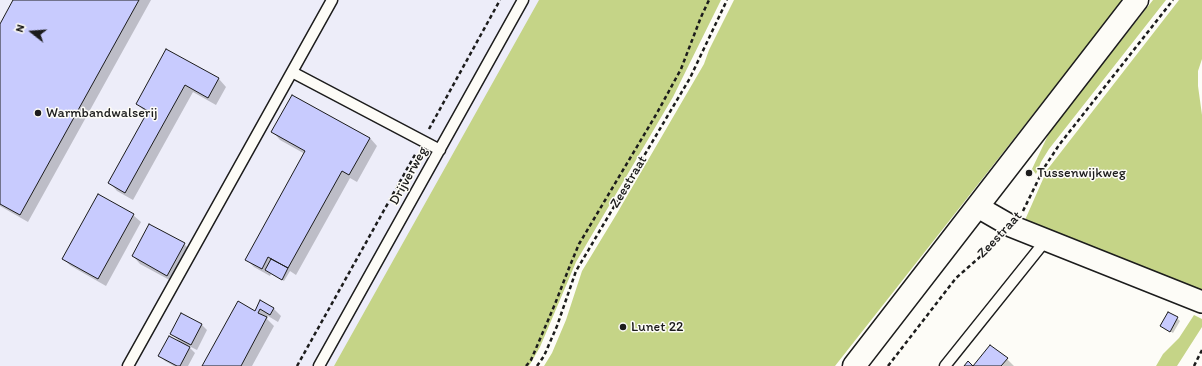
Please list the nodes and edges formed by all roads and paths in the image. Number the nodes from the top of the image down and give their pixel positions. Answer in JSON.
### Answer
{"nodes":[{"id":1,"x":332,"y":0,"type":"edge"},
{"id":2,"x":500,"y":0,"type":"edge"},
{"id":3,"x":523,"y":0,"type":"edge"},
{"id":4,"x":709,"y":0,"type":"edge"},
{"id":5,"x":727,"y":0,"type":"edge"},
{"id":6,"x":1137,"y":0,"type":"edge"},
{"id":7,"x":1173,"y":0,"type":"edge"},
{"id":8,"x":292,"y":72,"type":"junction"},
{"id":9,"x":422,"y":141,"type":"junction"},
{"id":10,"x":440,"y":150,"type":"junction"},
{"id":11,"x":978,"y":207,"type":"junction"},
{"id":12,"x":1010,"y":226,"type":"junction"},
{"id":13,"x":1046,"y":240,"type":"junction"},
{"id":14,"x":1202,"y":302,"type":"edge"},
{"id":15,"x":1202,"y":350,"type":"edge"},
{"id":16,"x":128,"y":366,"type":"edge"},
{"id":17,"x":297,"y":366,"type":"edge"},
{"id":18,"x":319,"y":366,"type":"edge"},
{"id":19,"x":526,"y":366,"type":"edge"},
{"id":20,"x":537,"y":366,"type":"edge"},
{"id":21,"x":854,"y":366,"type":"edge"},
{"id":22,"x":888,"y":366,"type":"edge"},
{"id":23,"x":945,"y":366,"type":"edge"},
{"id":24,"x":1194,"y":366,"type":"edge"}],
"edges":[{"from":1,"to":8,"type":"lane"},
{"from":2,"to":9,"type":"path","name":"Drijverweg"},
{"from":3,"to":10,"type":"lane","name":"Drijverweg"},
{"from":4,"to":19,"type":"path"},
{"from":5,"to":20,"type":"path","name":"Zeestraat"},
{"from":6,"to":11,"type":"main road"},
{"from":7,"to":12,"type":"path","name":"Zeestraat"},
{"from":8,"to":9,"type":"lane"},
{"from":8,"to":16,"type":"lane"},
{"from":9,"to":10,"type":"lane"},
{"from":9,"to":17,"type":"path","name":"Drijverweg"},
{"from":10,"to":18,"type":"lane","name":"Drijverweg"},
{"from":11,"to":12,"type":"street"},
{"from":11,"to":21,"type":"main road"},
{"from":12,"to":13,"type":"street"},
{"from":12,"to":22,"type":"path","name":"Zeestraat"},
{"from":13,"to":14,"type":"street"},
{"from":13,"to":23,"type":"lane"},
{"from":15,"to":24,"type":"path"}]}
